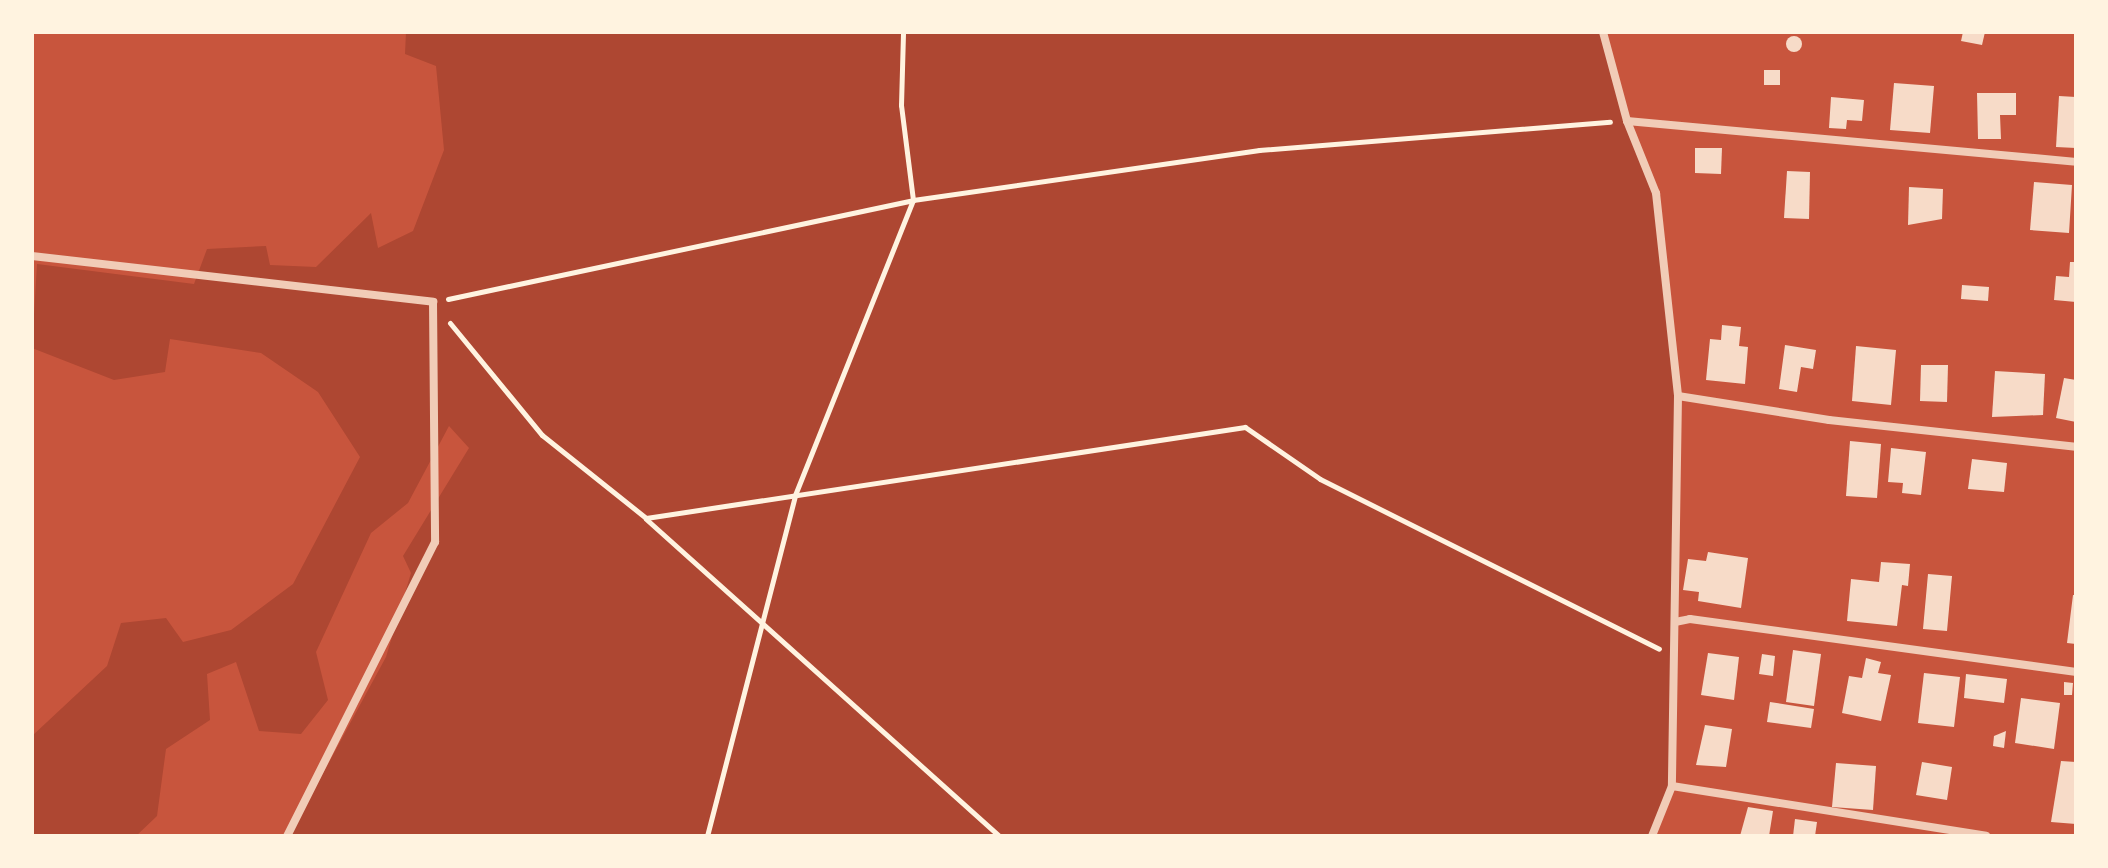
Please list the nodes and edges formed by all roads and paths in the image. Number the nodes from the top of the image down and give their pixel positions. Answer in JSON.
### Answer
{"nodes":[{"id":1,"x":903,"y":32,"type":"edge"},
{"id":2,"x":1603,"y":32,"type":"edge"},
{"id":3,"x":1627,"y":121,"type":"junction"},
{"id":4,"x":2076,"y":162,"type":"edge"},
{"id":5,"x":913,"y":200,"type":"junction"},
{"id":6,"x":32,"y":256,"type":"edge"},
{"id":7,"x":433,"y":302,"type":"junction"},
{"id":8,"x":1678,"y":396,"type":"junction"},
{"id":9,"x":2076,"y":447,"type":"edge"},
{"id":10,"x":795,"y":495,"type":"junction"},
{"id":11,"x":646,"y":518,"type":"junction"},
{"id":12,"x":1675,"y":622,"type":"junction"},
{"id":13,"x":762,"y":623,"type":"junction"},
{"id":14,"x":1674,"y":657,"type":"junction"},
{"id":15,"x":2076,"y":672,"type":"edge"},
{"id":16,"x":1672,"y":786,"type":"junction"},
{"id":17,"x":287,"y":836,"type":"edge"},
{"id":18,"x":707,"y":836,"type":"edge"},
{"id":19,"x":999,"y":836,"type":"edge"},
{"id":20,"x":1652,"y":836,"type":"edge"},
{"id":21,"x":1986,"y":836,"type":"edge"}],
"edges":[{"from":1,"to":5,"type":"path"},
{"from":2,"to":3,"type":"street"},
{"from":3,"to":4,"type":"street"},
{"from":3,"to":5,"type":"path"},
{"from":3,"to":8,"type":"street"},
{"from":5,"to":7,"type":"path"},
{"from":5,"to":10,"type":"path"},
{"from":6,"to":7,"type":"street"},
{"from":7,"to":11,"type":"path"},
{"from":7,"to":17,"type":"street"},
{"from":8,"to":9,"type":"street"},
{"from":8,"to":12,"type":"street"},
{"from":10,"to":11,"type":"path"},
{"from":10,"to":13,"type":"path"},
{"from":10,"to":14,"type":"path"},
{"from":11,"to":13,"type":"path"},
{"from":12,"to":14,"type":"street"},
{"from":12,"to":15,"type":"street"},
{"from":13,"to":18,"type":"path"},
{"from":13,"to":19,"type":"path"},
{"from":14,"to":16,"type":"street"},
{"from":16,"to":20,"type":"street"},
{"from":16,"to":21,"type":"street"}]}
